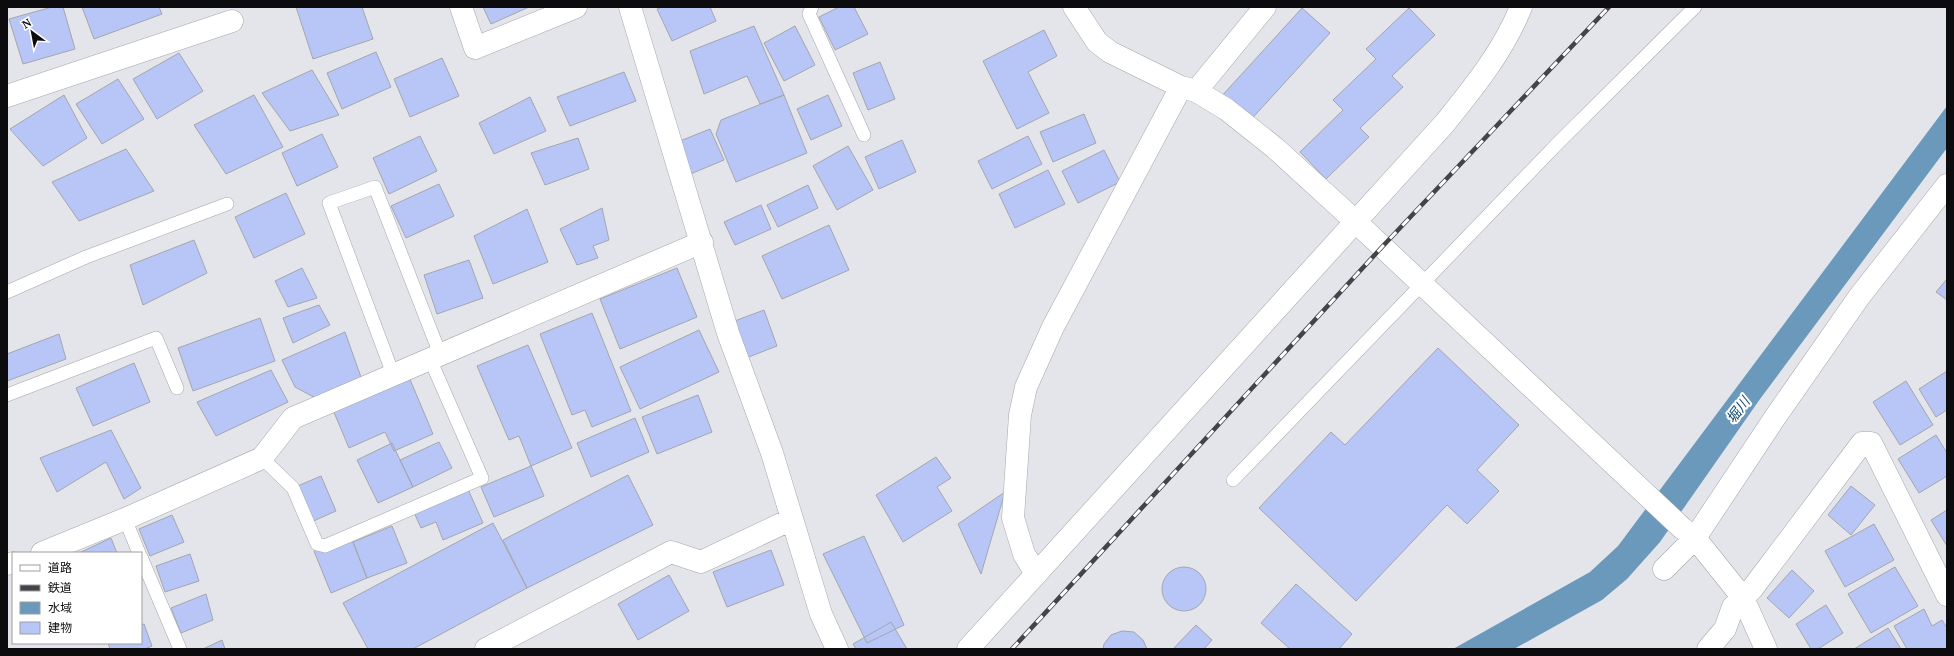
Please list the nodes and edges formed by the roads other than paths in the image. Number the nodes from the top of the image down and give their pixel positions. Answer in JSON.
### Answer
{"nodes":[{"id":1,"x":461,"y":7,"type":"edge"},
{"id":2,"x":576,"y":7,"type":"edge"},
{"id":3,"x":630,"y":7,"type":"edge"},
{"id":4,"x":812,"y":7,"type":"edge"},
{"id":5,"x":1074,"y":7,"type":"edge"},
{"id":6,"x":1265,"y":7,"type":"edge"},
{"id":7,"x":1521,"y":7,"type":"edge"},
{"id":8,"x":1695,"y":7,"type":"edge"},
{"id":9,"x":232,"y":21,"type":"dead end"},
{"id":10,"x":1188,"y":89,"type":"junction"},
{"id":11,"x":7,"y":96,"type":"edge"},
{"id":12,"x":864,"y":135,"type":"dead end"},
{"id":13,"x":1947,"y":185,"type":"edge"},
{"id":14,"x":227,"y":204,"type":"dead end"},
{"id":15,"x":1356,"y":222,"type":"junction"},
{"id":16,"x":702,"y":242,"type":"junction"},
{"id":17,"x":1421,"y":284,"type":"junction"},
{"id":18,"x":7,"y":292,"type":"edge"},
{"id":19,"x":435,"y":356,"type":"junction"},
{"id":20,"x":393,"y":374,"type":"junction"},
{"id":21,"x":177,"y":388,"type":"dead end"},
{"id":22,"x":7,"y":395,"type":"edge"},
{"id":23,"x":262,"y":458,"type":"junction"},
{"id":24,"x":1233,"y":480,"type":"dead end"},
{"id":25,"x":125,"y":519,"type":"junction"},
{"id":26,"x":792,"y":519,"type":"junction"},
{"id":27,"x":1689,"y":533,"type":"junction"},
{"id":28,"x":44,"y":552,"type":"edge"},
{"id":29,"x":139,"y":552,"type":"edge"},
{"id":30,"x":142,"y":559,"type":"edge"},
{"id":31,"x":1664,"y":569,"type":"dead end"},
{"id":32,"x":1036,"y":574,"type":"junction"},
{"id":33,"x":1947,"y":596,"type":"edge"},
{"id":34,"x":1743,"y":598,"type":"junction"},
{"id":35,"x":180,"y":649,"type":"edge"},
{"id":36,"x":486,"y":649,"type":"edge"},
{"id":37,"x":837,"y":649,"type":"edge"},
{"id":38,"x":968,"y":649,"type":"edge"},
{"id":39,"x":1708,"y":649,"type":"edge"},
{"id":40,"x":1766,"y":649,"type":"edge"}],
"edges":[{"from":1,"to":2,"type":"street"},
{"from":3,"to":16,"type":"street"},
{"from":4,"to":12,"type":"lane"},
{"from":5,"to":10,"type":"street"},
{"from":6,"to":10,"type":"street"},
{"from":7,"to":15,"type":"street"},
{"from":8,"to":17,"type":"lane"},
{"from":9,"to":11,"type":"street"},
{"from":10,"to":15,"type":"street"},
{"from":10,"to":32,"type":"street"},
{"from":13,"to":27,"type":"street"},
{"from":14,"to":18,"type":"lane"},
{"from":15,"to":17,"type":"street"},
{"from":15,"to":32,"type":"street"},
{"from":16,"to":19,"type":"street"},
{"from":16,"to":26,"type":"street"},
{"from":17,"to":24,"type":"lane"},
{"from":17,"to":27,"type":"street"},
{"from":19,"to":20,"type":"street"},
{"from":19,"to":20,"type":"lane"},
{"from":19,"to":23,"type":"lane"},
{"from":20,"to":23,"type":"street"},
{"from":21,"to":22,"type":"lane"},
{"from":23,"to":25,"type":"street"},
{"from":25,"to":28,"type":"street"},
{"from":25,"to":29,"type":"lane"},
{"from":26,"to":36,"type":"street"},
{"from":26,"to":37,"type":"street"},
{"from":27,"to":31,"type":"street"},
{"from":27,"to":34,"type":"street"},
{"from":30,"to":35,"type":"lane"},
{"from":32,"to":38,"type":"street"},
{"from":33,"to":34,"type":"street"},
{"from":34,"to":39,"type":"street"},
{"from":34,"to":40,"type":"street"}]}
